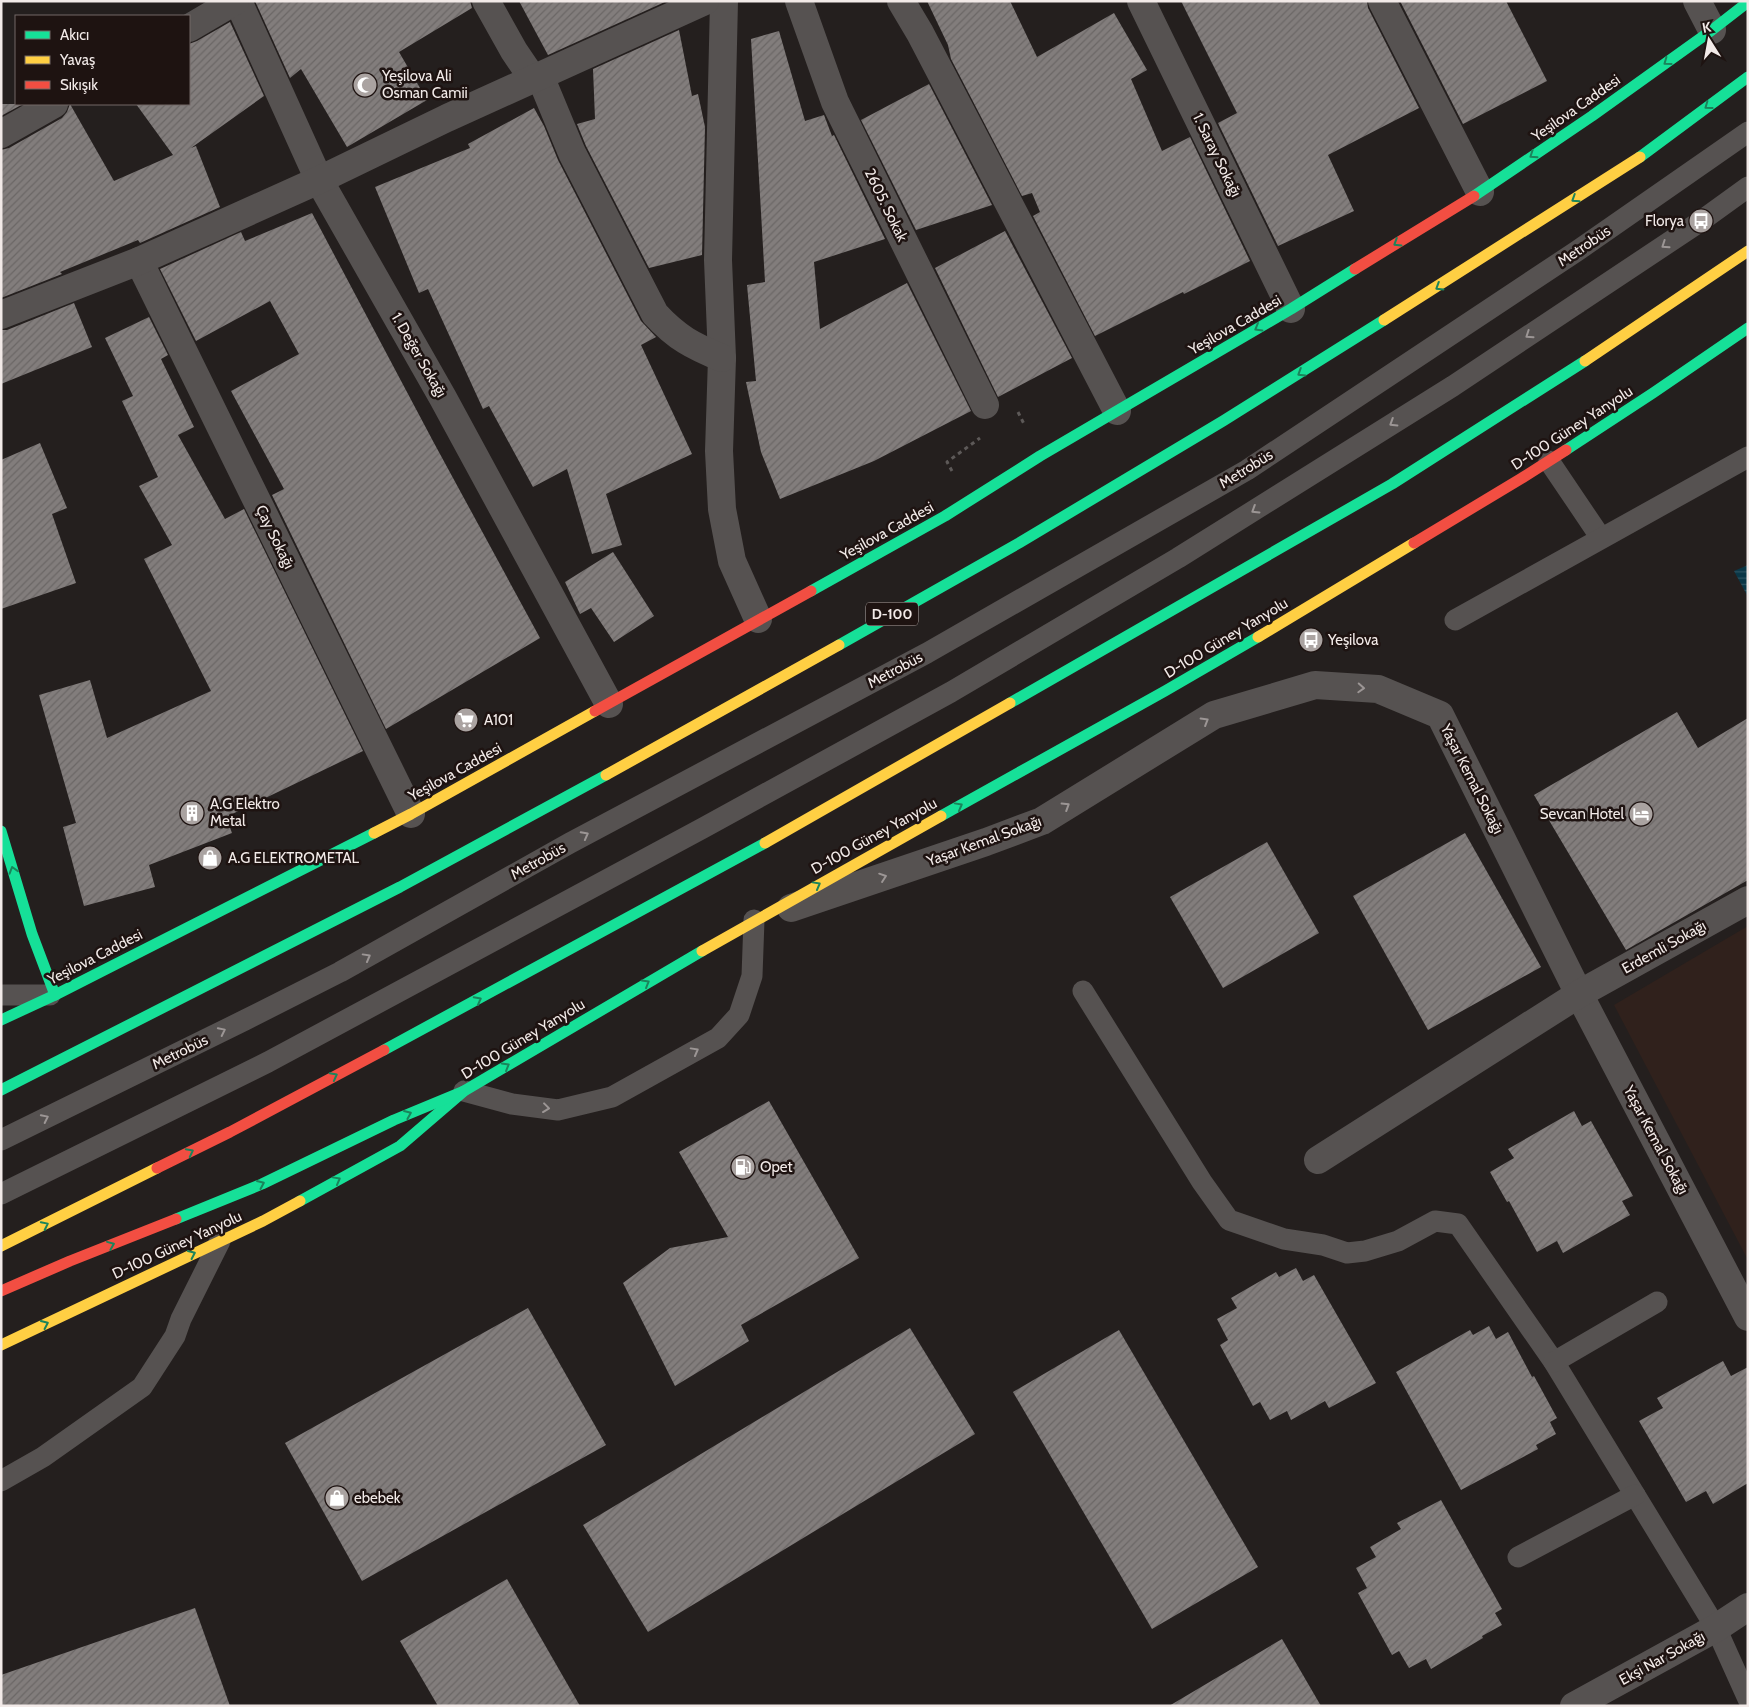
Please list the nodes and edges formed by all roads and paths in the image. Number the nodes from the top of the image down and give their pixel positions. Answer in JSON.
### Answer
{"nodes":[{"id":1,"x":236,"y":1,"type":"edge"},
{"id":2,"x":486,"y":1,"type":"edge"},
{"id":3,"x":705,"y":1,"type":"edge"},
{"id":4,"x":724,"y":1,"type":"edge"},
{"id":5,"x":799,"y":1,"type":"edge"},
{"id":6,"x":901,"y":1,"type":"edge"},
{"id":7,"x":1141,"y":1,"type":"edge"},
{"id":8,"x":1382,"y":1,"type":"edge"},
{"id":9,"x":1697,"y":1,"type":"edge"},
{"id":10,"x":1748,"y":2,"type":"edge"},
{"id":11,"x":190,"y":27,"type":"edge"},
{"id":12,"x":1712,"y":30,"type":"junction"},
{"id":13,"x":537,"y":77,"type":"junction"},
{"id":14,"x":1748,"y":77,"type":"edge"},
{"id":15,"x":52,"y":105,"type":"edge"},
{"id":16,"x":1748,"y":132,"type":"edge"},
{"id":17,"x":1,"y":134,"type":"edge"},
{"id":18,"x":319,"y":180,"type":"junction"},
{"id":19,"x":1748,"y":187,"type":"edge"},
{"id":20,"x":1480,"y":192,"type":"junction"},
{"id":21,"x":1748,"y":251,"type":"edge"},
{"id":22,"x":139,"y":261,"type":"junction"},
{"id":23,"x":1291,"y":309,"type":"junction"},
{"id":24,"x":1,"y":315,"type":"edge"},
{"id":25,"x":1748,"y":328,"type":"edge"},
{"id":26,"x":722,"y":358,"type":"junction"},
{"id":27,"x":985,"y":405,"type":"joint"},
{"id":28,"x":1117,"y":411,"type":"junction"},
{"id":29,"x":1040,"y":456,"type":"junction"},
{"id":30,"x":1748,"y":457,"type":"edge"},
{"id":31,"x":1549,"y":461,"type":"junction"},
{"id":32,"x":1601,"y":538,"type":"junction"},
{"id":33,"x":758,"y":619,"type":"junction"},
{"id":34,"x":1455,"y":620,"type":"dead end"},
{"id":35,"x":609,"y":704,"type":"junction"},
{"id":36,"x":410,"y":814,"type":"junction"},
{"id":37,"x":1,"y":831,"type":"edge"},
{"id":38,"x":1,"y":873,"type":"edge"},
{"id":39,"x":1748,"y":900,"type":"edge"},
{"id":40,"x":754,"y":920,"type":"junction"},
{"id":41,"x":32,"y":934,"type":"junction"},
{"id":42,"x":1083,"y":991,"type":"dead end"},
{"id":43,"x":1579,"y":994,"type":"junction"},
{"id":44,"x":1,"y":995,"type":"edge"},
{"id":45,"x":55,"y":995,"type":"junction"},
{"id":46,"x":1,"y":1020,"type":"edge"},
{"id":47,"x":1,"y":1090,"type":"edge"},
{"id":48,"x":464,"y":1090,"type":"junction"},
{"id":49,"x":1,"y":1140,"type":"edge"},
{"id":50,"x":1318,"y":1160,"type":"dead end"},
{"id":51,"x":1,"y":1194,"type":"edge"},
{"id":52,"x":220,"y":1241,"type":"junction"},
{"id":53,"x":1,"y":1246,"type":"edge"},
{"id":54,"x":1,"y":1291,"type":"edge"},
{"id":55,"x":1657,"y":1302,"type":"dead end"},
{"id":56,"x":1748,"y":1316,"type":"edge"},
{"id":57,"x":1,"y":1345,"type":"edge"},
{"id":58,"x":1554,"y":1362,"type":"junction"},
{"id":59,"x":1,"y":1481,"type":"edge"},
{"id":60,"x":1635,"y":1495,"type":"junction"},
{"id":61,"x":1518,"y":1557,"type":"dead end"},
{"id":62,"x":1748,"y":1607,"type":"edge"},
{"id":63,"x":1716,"y":1628,"type":"junction"},
{"id":64,"x":1748,"y":1699,"type":"edge"},
{"id":65,"x":1574,"y":1706,"type":"edge"}],
"edges":[{"from":1,"to":11,"type":"street"},
{"from":1,"to":18,"type":"street","name":"1. Değer Sokağı"},
{"from":2,"to":13,"type":"street"},
{"from":3,"to":13,"type":"street"},
{"from":4,"to":26,"type":"street"},
{"from":5,"to":27,"type":"street","name":"2605. Sokak"},
{"from":6,"to":28,"type":"street"},
{"from":7,"to":23,"type":"street","name":"1. Saray Sokağı"},
{"from":8,"to":20,"type":"street"},
{"from":9,"to":12,"type":"street"},
{"from":10,"to":12,"type":"main road","name":"Yeşilova Caddesi"},
{"from":12,"to":20,"type":"main road","name":"Yeşilova Caddesi","one_way":true},
{"from":13,"to":18,"type":"street"},
{"from":13,"to":26,"type":"street"},
{"from":14,"to":47,"type":"main road","number":"D-100","one_way":true},
{"from":15,"to":17,"type":"street"},
{"from":49,"to":16,"type":"lane","name":"Metrobüs","one_way":true},
{"from":18,"to":22,"type":"street"},
{"from":18,"to":35,"type":"street","name":"1. Değer Sokağı"},
{"from":19,"to":51,"type":"lane","one_way":true},
{"from":20,"to":23,"type":"main road","name":"Yeşilova Caddesi","one_way":true},
{"from":53,"to":21,"type":"main road","one_way":true},
{"from":22,"to":24,"type":"street"},
{"from":22,"to":36,"type":"street","name":"Çay Sokağı"},
{"from":23,"to":28,"type":"main road","name":"Yeşilova Caddesi","one_way":true},
{"from":25,"to":31,"type":"main road","name":"D-100 Güney Yanyolu"},
{"from":26,"to":33,"type":"street"},
{"from":27,"to":29,"type":"path"},
{"from":28,"to":29,"type":"main road","name":"Yeşilova Caddesi"},
{"from":29,"to":33,"type":"main road","name":"Yeşilova Caddesi"},
{"from":30,"to":32,"type":"lane"},
{"from":31,"to":32,"type":"lane"},
{"from":40,"to":31,"type":"main road","name":"D-100 Güney Yanyolu","one_way":true},
{"from":32,"to":34,"type":"lane"},
{"from":33,"to":35,"type":"main road","name":"Yeşilova Caddesi"},
{"from":35,"to":36,"type":"main road","name":"Yeşilova Caddesi"},
{"from":36,"to":45,"type":"main road","name":"Yeşilova Caddesi"},
{"from":41,"to":37,"type":"main road","one_way":true},
{"from":38,"to":41,"type":"main road"},
{"from":39,"to":43,"type":"street","name":"Erdemli Sokağı"},
{"from":40,"to":43,"type":"street","name":"Yaşar Kemal Sokağı","one_way":true},
{"from":48,"to":40,"type":"main road","name":"D-100 Güney Yanyolu","one_way":true},
{"from":48,"to":40,"type":"lane","one_way":true},
{"from":41,"to":45,"type":"main road"},
{"from":42,"to":58,"type":"lane"},
{"from":43,"to":50,"type":"street","name":"Erdemli Sokağı"},
{"from":43,"to":56,"type":"street","name":"Yaşar Kemal Sokağı"},
{"from":44,"to":45,"type":"lane"},
{"from":45,"to":46,"type":"main road","name":"Yeşilova Caddesi"},
{"from":52,"to":48,"type":"main road","name":"D-100 Güney Yanyolu","one_way":true},
{"from":54,"to":48,"type":"main road","one_way":true},
{"from":57,"to":52,"type":"main road","name":"D-100 Güney Yanyolu","one_way":true},
{"from":52,"to":59,"type":"lane"},
{"from":55,"to":58,"type":"lane"},
{"from":58,"to":60,"type":"lane"},
{"from":60,"to":61,"type":"lane"},
{"from":60,"to":63,"type":"lane"},
{"from":62,"to":63,"type":"street","name":"Ekşi Nar Sokağı"},
{"from":63,"to":64,"type":"lane"},
{"from":63,"to":65,"type":"street","name":"Ekşi Nar Sokağı"}]}
